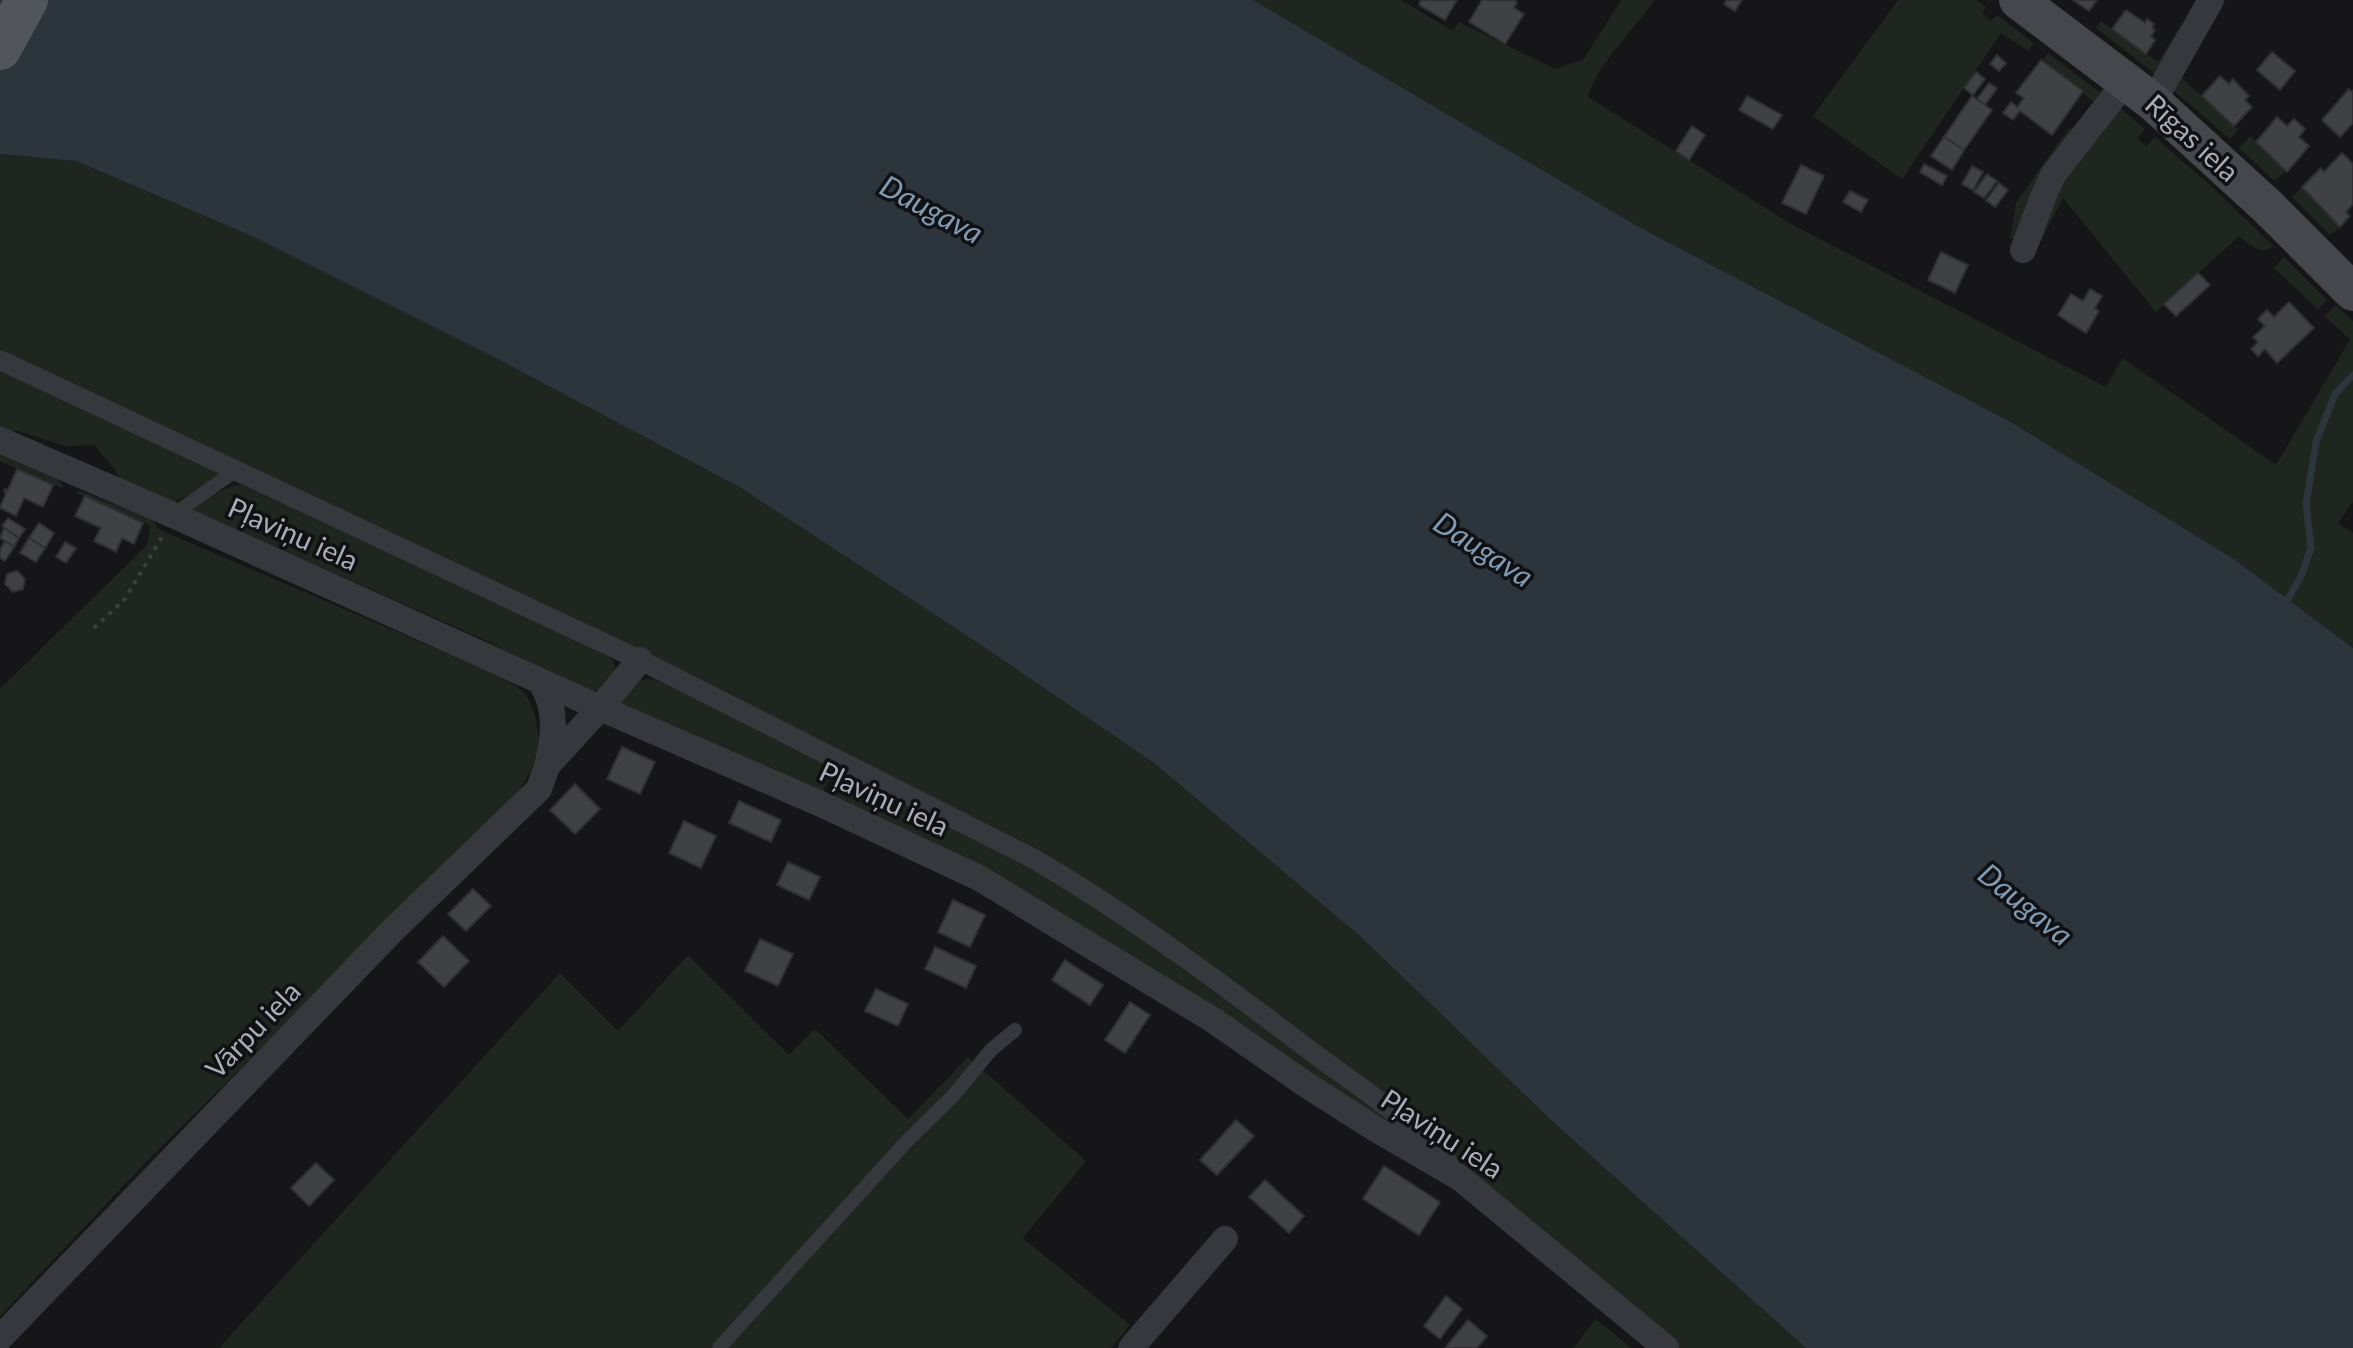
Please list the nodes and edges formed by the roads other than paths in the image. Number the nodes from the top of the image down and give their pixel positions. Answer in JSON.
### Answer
{"nodes":[{"id":1,"x":27,"y":0,"type":"edge"},
{"id":2,"x":2018,"y":0,"type":"edge"},
{"id":3,"x":2211,"y":0,"type":"edge"},
{"id":4,"x":0,"y":49,"type":"edge"},
{"id":5,"x":2139,"y":91,"type":"junction"},
{"id":6,"x":2023,"y":250,"type":"dead end"},
{"id":7,"x":2353,"y":292,"type":"edge"},
{"id":8,"x":0,"y":360,"type":"edge"},
{"id":9,"x":0,"y":440,"type":"edge"},
{"id":10,"x":235,"y":471,"type":"junction"},
{"id":11,"x":173,"y":515,"type":"junction"},
{"id":12,"x":640,"y":660,"type":"junction"},
{"id":13,"x":540,"y":681,"type":"junction"},
{"id":14,"x":600,"y":708,"type":"junction"},
{"id":15,"x":547,"y":766,"type":"junction"},
{"id":16,"x":1015,"y":1030,"type":"dead end"},
{"id":17,"x":1460,"y":1178,"type":"junction"},
{"id":18,"x":1225,"y":1239,"type":"dead end"},
{"id":19,"x":0,"y":1338,"type":"edge"},
{"id":20,"x":719,"y":1348,"type":"edge"},
{"id":21,"x":1131,"y":1348,"type":"edge"},
{"id":22,"x":1666,"y":1348,"type":"edge"}],
"edges":[{"from":1,"to":4,"type":"main road"},
{"from":2,"to":5,"type":"main road","name":"Rīgas iela"},
{"from":3,"to":5,"type":"street"},
{"from":5,"to":6,"type":"street"},
{"from":5,"to":7,"type":"main road","name":"Rīgas iela"},
{"from":8,"to":10,"type":"street"},
{"from":9,"to":11,"type":"street","name":"Pļaviņu iela"},
{"from":10,"to":11,"type":"lane"},
{"from":10,"to":12,"type":"street"},
{"from":11,"to":13,"type":"street","name":"Pļaviņu iela"},
{"from":12,"to":14,"type":"street","name":"Vārpu iela"},
{"from":12,"to":17,"type":"street"},
{"from":13,"to":14,"type":"street","name":"Pļaviņu iela"},
{"from":13,"to":15,"type":"street","name":"Vārpu iela"},
{"from":14,"to":15,"type":"street","name":"Vārpu iela"},
{"from":14,"to":17,"type":"street","name":"Pļaviņu iela"},
{"from":15,"to":19,"type":"street","name":"Vārpu iela"},
{"from":16,"to":20,"type":"lane"},
{"from":17,"to":22,"type":"street","name":"Pļaviņu iela"},
{"from":18,"to":21,"type":"street"}]}
